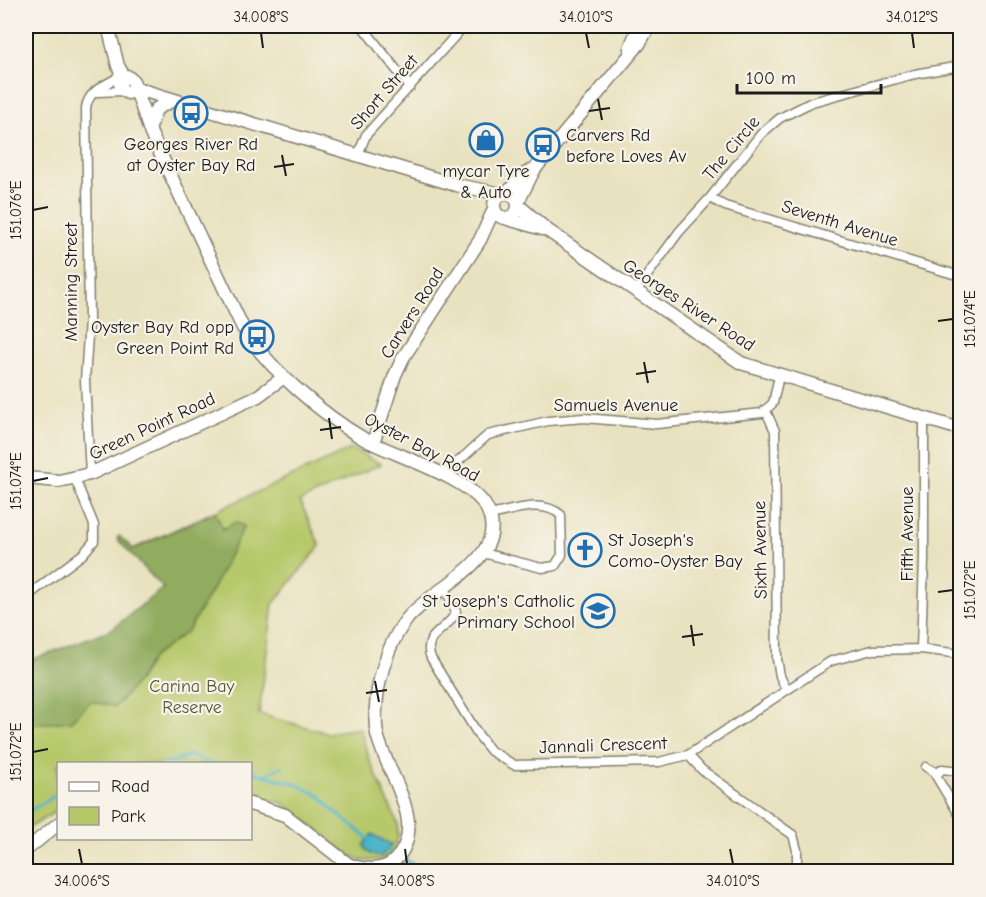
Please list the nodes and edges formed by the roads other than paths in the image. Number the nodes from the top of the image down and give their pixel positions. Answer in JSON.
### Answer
{"nodes":[{"id":1,"x":108,"y":26,"type":"edge"},
{"id":2,"x":362,"y":26,"type":"edge"},
{"id":3,"x":464,"y":26,"type":"edge"},
{"id":4,"x":640,"y":26,"type":"edge"},
{"id":5,"x":960,"y":66,"type":"edge"},
{"id":6,"x":121,"y":76,"type":"junction"},
{"id":7,"x":410,"y":87,"type":"junction"},
{"id":8,"x":130,"y":90,"type":"junction"},
{"id":9,"x":94,"y":93,"type":"junction"},
{"id":10,"x":173,"y":100,"type":"junction"},
{"id":11,"x":151,"y":134,"type":"junction"},
{"id":12,"x":358,"y":155,"type":"junction"},
{"id":13,"x":534,"y":170,"type":"junction"},
{"id":14,"x":456,"y":184,"type":"junction"},
{"id":15,"x":504,"y":194,"type":"junction"},
{"id":16,"x":710,"y":198,"type":"junction"},
{"id":17,"x":518,"y":203,"type":"junction"},
{"id":18,"x":494,"y":207,"type":"junction"},
{"id":19,"x":506,"y":219,"type":"junction"},
{"id":20,"x":546,"y":231,"type":"junction"},
{"id":21,"x":480,"y":240,"type":"junction"},
{"id":22,"x":960,"y":276,"type":"edge"},
{"id":23,"x":635,"y":292,"type":"junction"},
{"id":24,"x":779,"y":376,"type":"junction"},
{"id":25,"x":284,"y":377,"type":"junction"},
{"id":26,"x":766,"y":411,"type":"junction"},
{"id":27,"x":924,"y":419,"type":"junction"},
{"id":28,"x":960,"y":429,"type":"edge"},
{"id":29,"x":373,"y":443,"type":"junction"},
{"id":30,"x":90,"y":474,"type":"junction"},
{"id":31,"x":443,"y":475,"type":"junction"},
{"id":32,"x":26,"y":478,"type":"edge"},
{"id":33,"x":75,"y":479,"type":"junction"},
{"id":34,"x":489,"y":515,"type":"junction"},
{"id":35,"x":483,"y":553,"type":"junction"},
{"id":36,"x":444,"y":586,"type":"junction"},
{"id":37,"x":26,"y":597,"type":"edge"},
{"id":38,"x":921,"y":649,"type":"junction"},
{"id":39,"x":960,"y":654,"type":"edge"},
{"id":40,"x":786,"y":689,"type":"junction"},
{"id":41,"x":688,"y":756,"type":"junction"},
{"id":42,"x":926,"y":767,"type":"dead end"},
{"id":43,"x":960,"y":771,"type":"edge"},
{"id":44,"x":937,"y":773,"type":"junction"},
{"id":45,"x":252,"y":805,"type":"edge"},
{"id":46,"x":960,"y":816,"type":"edge"},
{"id":47,"x":57,"y":825,"type":"edge"},
{"id":48,"x":26,"y":850,"type":"edge"},
{"id":49,"x":383,"y":869,"type":"edge"},
{"id":50,"x":797,"y":872,"type":"edge"}],
"edges":[{"from":1,"to":6,"type":"street"},
{"from":2,"to":7,"type":"street"},
{"from":3,"to":7,"type":"street","name":"Short Street"},
{"from":4,"to":13,"type":"street"},
{"from":5,"to":16,"type":"street","name":"The Circle"},
{"from":6,"to":8,"type":"street","name":"Oyster Bay Road"},
{"from":6,"to":9,"type":"street"},
{"from":7,"to":12,"type":"street","name":"Short Street"},
{"from":8,"to":9,"type":"street"},
{"from":8,"to":10,"type":"street"},
{"from":8,"to":11,"type":"street","name":"Oyster Bay Road"},
{"from":9,"to":30,"type":"street","name":"Manning Street"},
{"from":10,"to":11,"type":"street"},
{"from":10,"to":12,"type":"street"},
{"from":11,"to":25,"type":"street","name":"Oyster Bay Road"},
{"from":12,"to":14,"type":"street"},
{"from":13,"to":15,"type":"street"},
{"from":13,"to":17,"type":"street"},
{"from":14,"to":15,"type":"street"},
{"from":14,"to":18,"type":"street"},
{"from":15,"to":17,"type":"street"},
{"from":15,"to":18,"type":"street"},
{"from":16,"to":22,"type":"street","name":"Seventh Avenue"},
{"from":16,"to":23,"type":"street","name":"The Circle"},
{"from":17,"to":19,"type":"street"},
{"from":17,"to":20,"type":"street","name":"Georges River Road"},
{"from":18,"to":19,"type":"street"},
{"from":18,"to":21,"type":"street","name":"Carvers Road"},
{"from":19,"to":20,"type":"street","name":"Georges River Road"},
{"from":19,"to":21,"type":"street","name":"Carvers Road"},
{"from":20,"to":23,"type":"street","name":"Georges River Road"},
{"from":21,"to":29,"type":"street","name":"Carvers Road"},
{"from":23,"to":24,"type":"street","name":"Georges River Road"},
{"from":24,"to":26,"type":"street"},
{"from":24,"to":27,"type":"street","name":"Georges River Road"},
{"from":25,"to":29,"type":"street","name":"Oyster Bay Road"},
{"from":25,"to":30,"type":"street","name":"Green Point Road"},
{"from":26,"to":31,"type":"street","name":"Samuels Avenue"},
{"from":26,"to":40,"type":"street","name":"Sixth Avenue"},
{"from":27,"to":28,"type":"street","name":"Georges River Road"},
{"from":27,"to":38,"type":"street","name":"Fifth Avenue"},
{"from":29,"to":31,"type":"street","name":"Oyster Bay Road"},
{"from":30,"to":33,"type":"street","name":"Green Point Road"},
{"from":31,"to":34,"type":"street","name":"Oyster Bay Road"},
{"from":32,"to":33,"type":"street","name":"Green Point Road"},
{"from":33,"to":37,"type":"street"},
{"from":34,"to":35,"type":"street"},
{"from":34,"to":35,"type":"street"},
{"from":35,"to":36,"type":"street"},
{"from":36,"to":41,"type":"street","name":"Jannali Crescent"},
{"from":36,"to":49,"type":"street"},
{"from":38,"to":39,"type":"street","name":"Jannali Crescent"},
{"from":38,"to":40,"type":"street","name":"Jannali Crescent"},
{"from":40,"to":41,"type":"street","name":"Jannali Crescent"},
{"from":41,"to":50,"type":"street"},
{"from":42,"to":44,"type":"street"},
{"from":43,"to":44,"type":"street"},
{"from":44,"to":46,"type":"street"},
{"from":45,"to":49,"type":"street"},
{"from":47,"to":48,"type":"street"}]}
